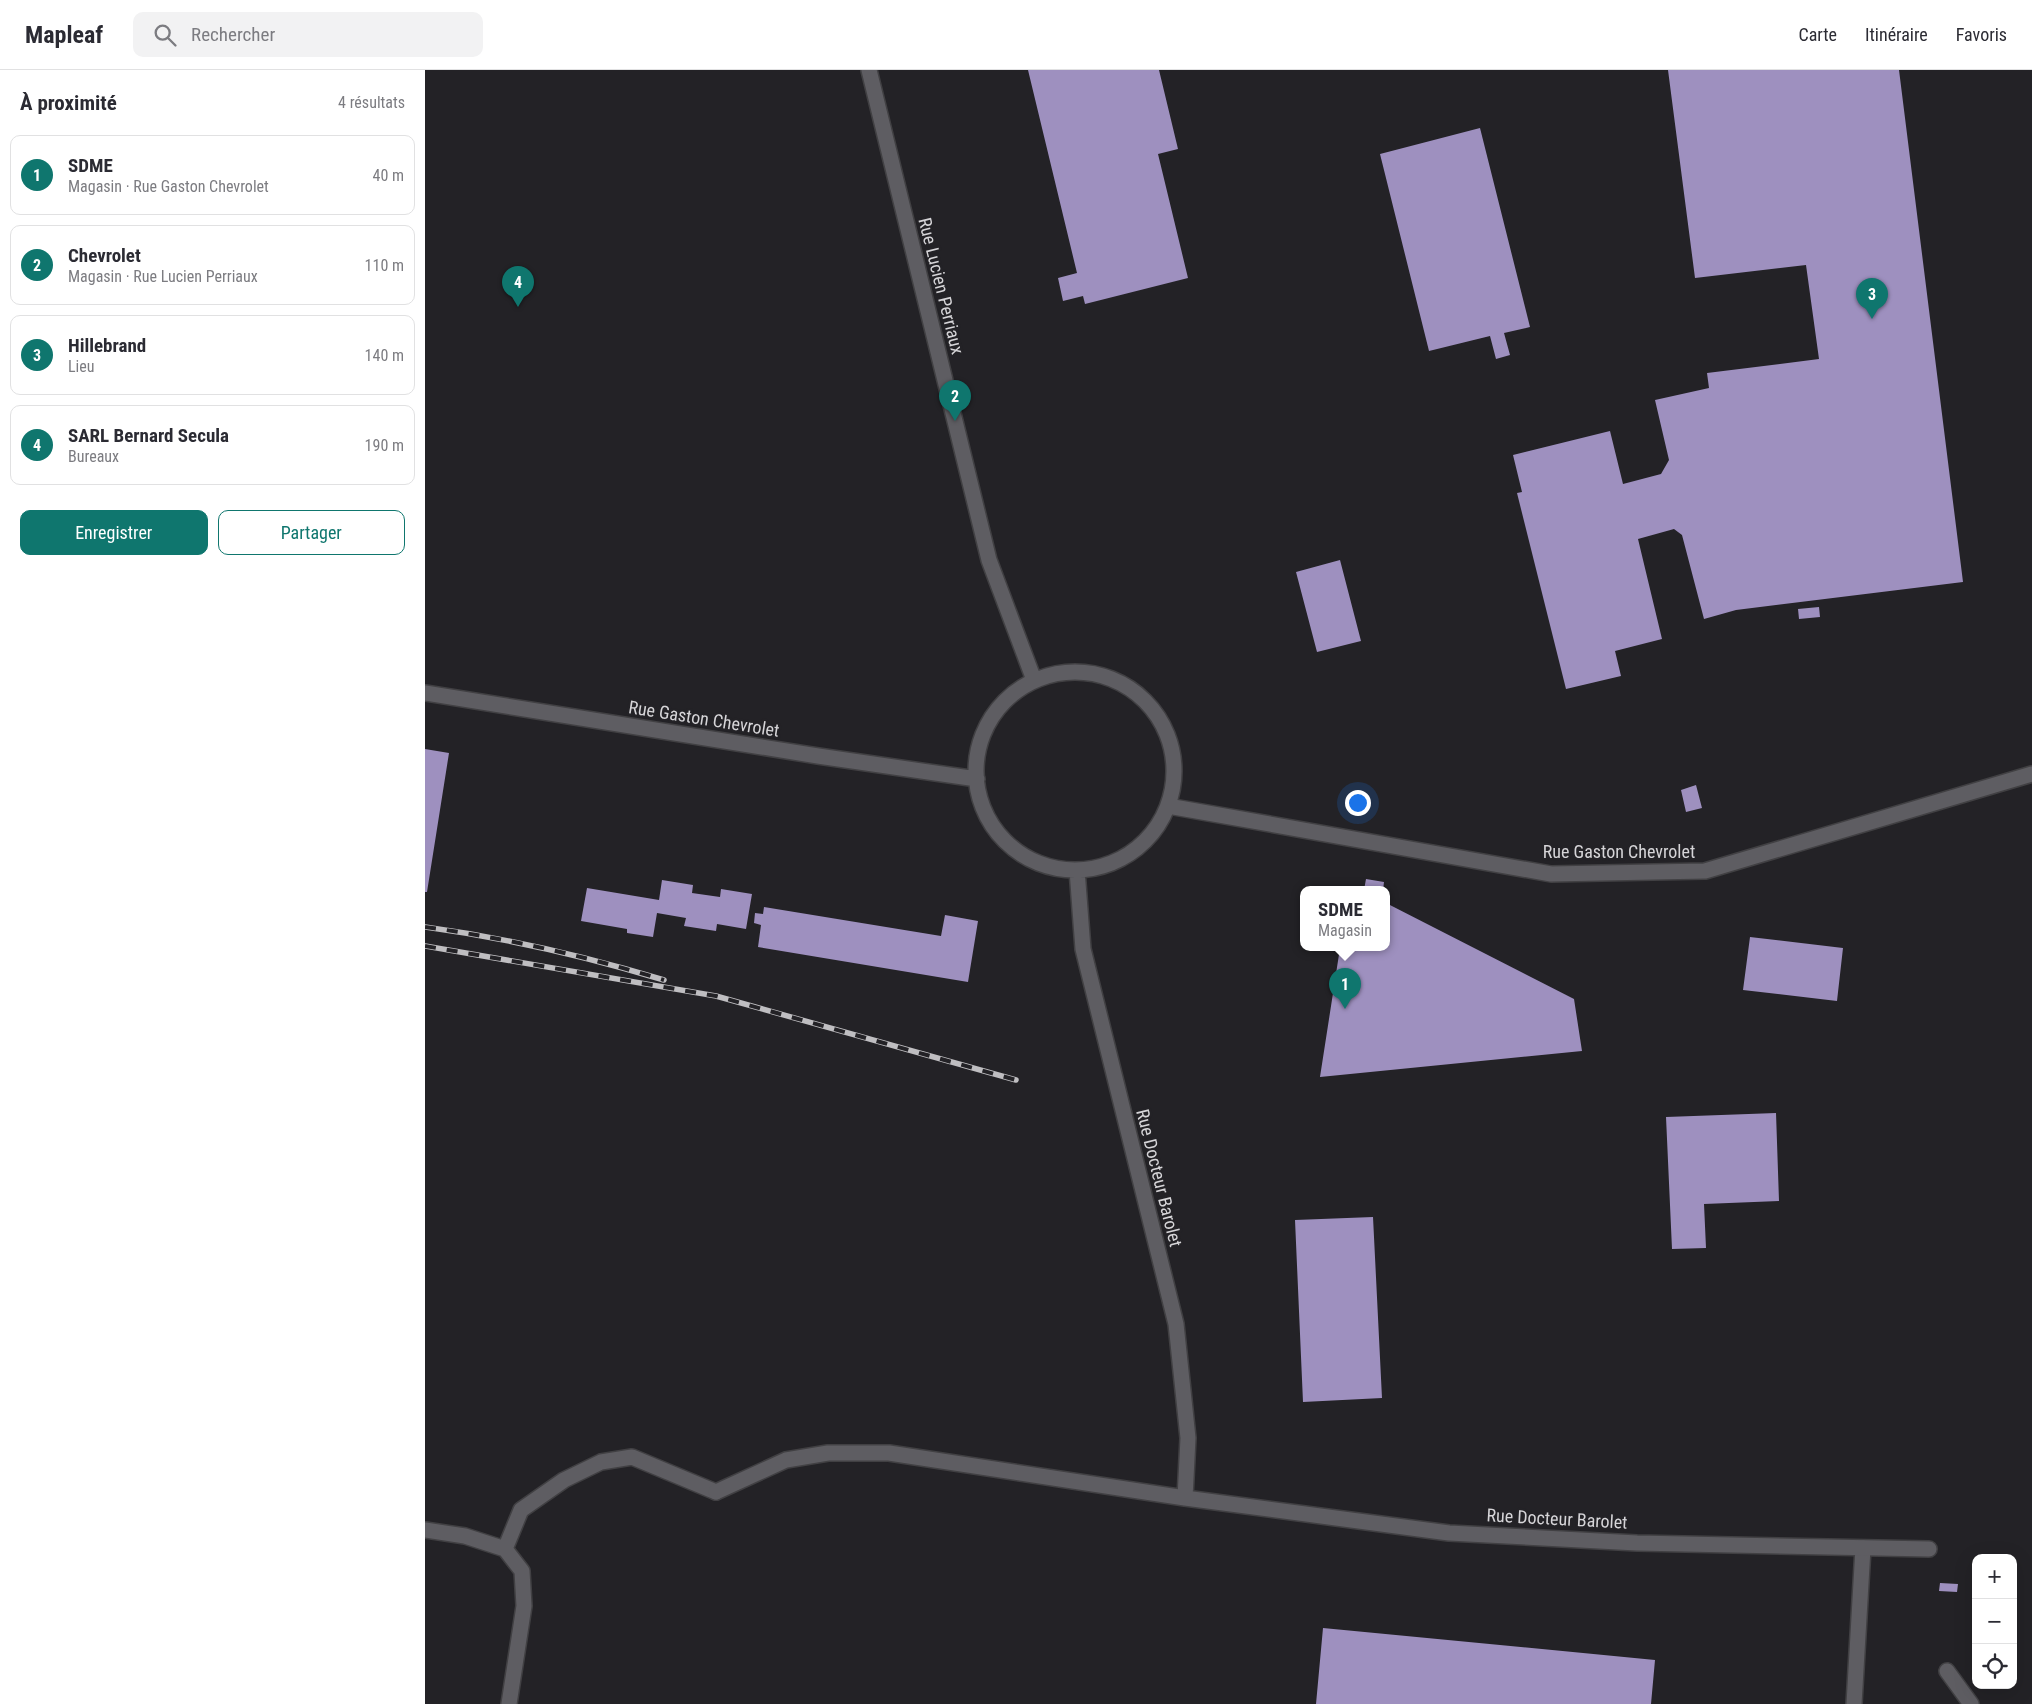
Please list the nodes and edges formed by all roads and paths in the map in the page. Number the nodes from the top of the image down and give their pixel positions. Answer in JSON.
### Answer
{"nodes":[{"id":1,"x":869,"y":70,"type":"edge"},
{"id":2,"x":1034,"y":680,"type":"junction"},
{"id":3,"x":425,"y":693,"type":"edge"},
{"id":4,"x":2032,"y":774,"type":"edge"},
{"id":5,"x":977,"y":779,"type":"junction"},
{"id":6,"x":1168,"y":806,"type":"junction"},
{"id":7,"x":1077,"y":870,"type":"junction"},
{"id":8,"x":1185,"y":1498,"type":"junction"},
{"id":9,"x":425,"y":1530,"type":"edge"},
{"id":10,"x":505,"y":1548,"type":"junction"},
{"id":11,"x":1863,"y":1548,"type":"junction"},
{"id":12,"x":1929,"y":1549,"type":"dead end"},
{"id":13,"x":1947,"y":1671,"type":"dead end"},
{"id":14,"x":509,"y":1704,"type":"edge"},
{"id":15,"x":1854,"y":1704,"type":"edge"},
{"id":16,"x":1971,"y":1704,"type":"edge"}],
"edges":[{"from":1,"to":2,"type":"street","name":"Rue Lucien Perriaux"},
{"from":2,"to":5,"type":"street"},
{"from":2,"to":6,"type":"street"},
{"from":3,"to":5,"type":"street","name":"Rue Gaston Chevrolet"},
{"from":4,"to":6,"type":"street","name":"Rue Gaston Chevrolet"},
{"from":5,"to":7,"type":"street"},
{"from":6,"to":7,"type":"street"},
{"from":7,"to":8,"type":"street","name":"Rue Docteur Barolet"},
{"from":8,"to":10,"type":"street","name":"Rue Docteur Barolet"},
{"from":8,"to":11,"type":"street","name":"Rue Docteur Barolet"},
{"from":9,"to":10,"type":"street"},
{"from":10,"to":14,"type":"street"},
{"from":11,"to":12,"type":"street","name":"Rue Docteur Barolet"},
{"from":11,"to":15,"type":"street"},
{"from":13,"to":16,"type":"street"}]}
